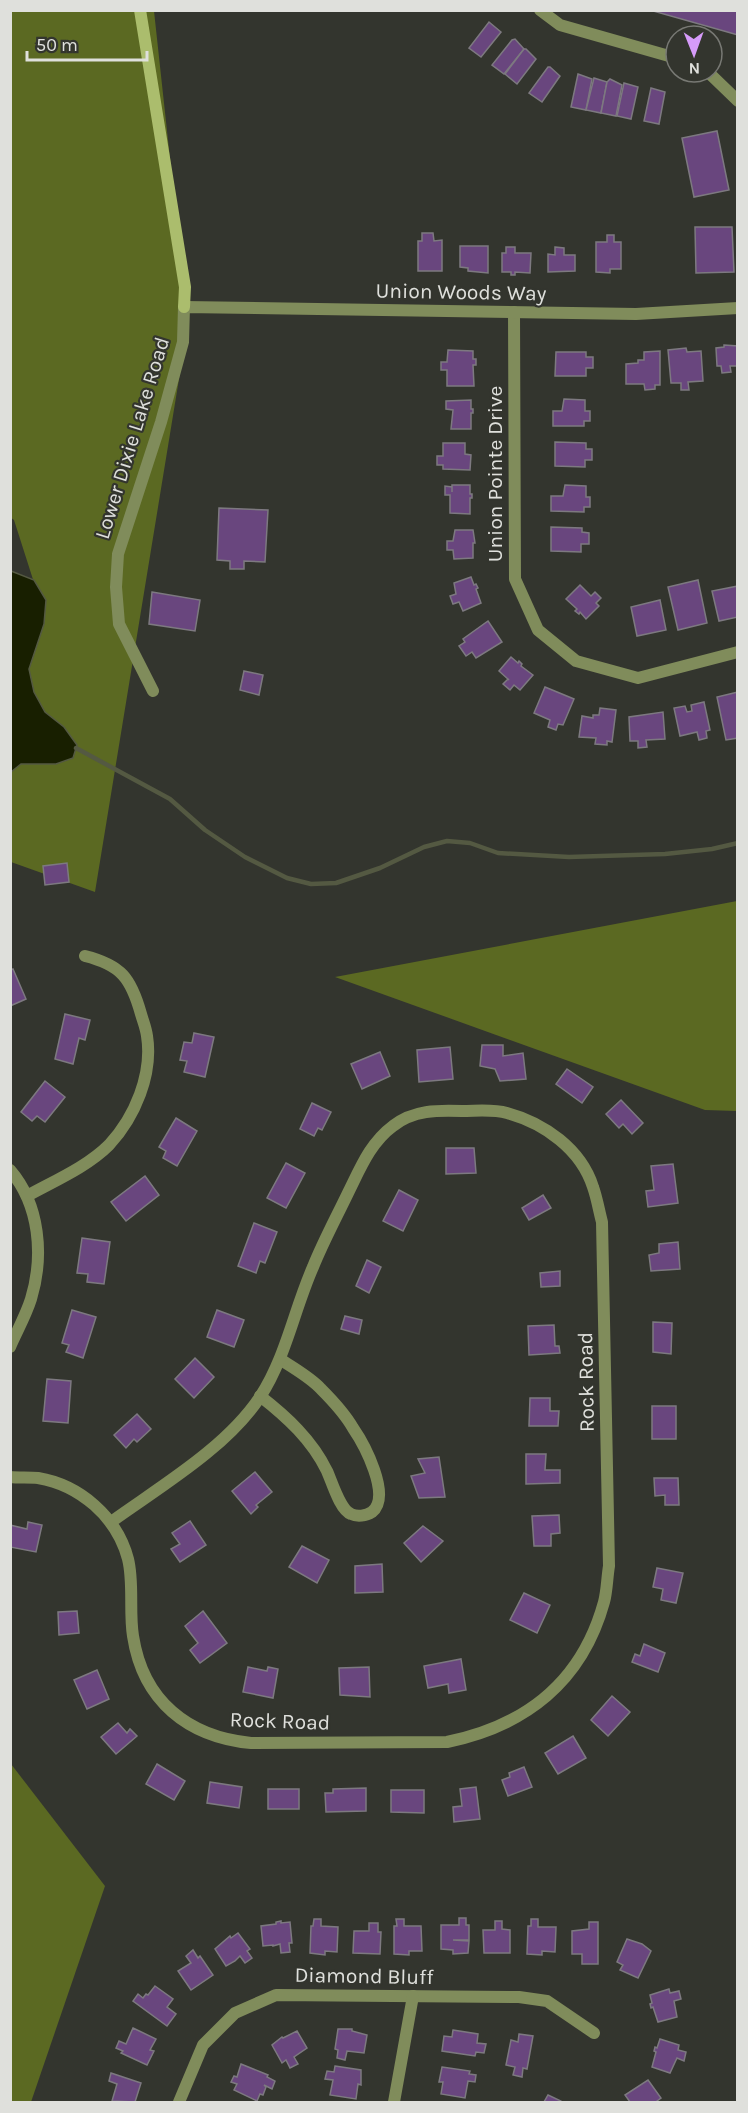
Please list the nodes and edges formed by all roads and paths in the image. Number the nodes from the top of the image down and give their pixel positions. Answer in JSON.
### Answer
{"nodes":[{"id":1,"x":140,"y":10,"type":"edge"},
{"id":2,"x":540,"y":10,"type":"edge"},
{"id":3,"x":664,"y":55,"type":"edge"},
{"id":4,"x":720,"y":84,"type":"edge"},
{"id":5,"x":738,"y":101,"type":"edge"},
{"id":6,"x":184,"y":307,"type":"junction"},
{"id":7,"x":738,"y":308,"type":"edge"},
{"id":8,"x":514,"y":312,"type":"junction"},
{"id":9,"x":738,"y":652,"type":"edge"},
{"id":10,"x":153,"y":691,"type":"dead end"},
{"id":11,"x":85,"y":956,"type":"dead end"},
{"id":12,"x":10,"y":1170,"type":"edge"},
{"id":13,"x":27,"y":1196,"type":"junction"},
{"id":14,"x":10,"y":1347,"type":"edge"},
{"id":15,"x":280,"y":1359,"type":"junction"},
{"id":16,"x":260,"y":1396,"type":"junction"},
{"id":17,"x":10,"y":1477,"type":"edge"},
{"id":18,"x":111,"y":1522,"type":"junction"},
{"id":19,"x":414,"y":1996,"type":"junction"},
{"id":20,"x":594,"y":2033,"type":"dead end"},
{"id":21,"x":178,"y":2103,"type":"edge"},
{"id":22,"x":394,"y":2103,"type":"edge"}],
"edges":[{"from":1,"to":6,"type":"street","name":"Lower Dixie Lake Road"},
{"from":2,"to":3,"type":"street"},
{"from":4,"to":5,"type":"street"},
{"from":6,"to":8,"type":"street","name":"Union Woods Way"},
{"from":6,"to":10,"type":"street","name":"Lower Dixie Lake Road"},
{"from":7,"to":8,"type":"street","name":"Union Woods Way"},
{"from":8,"to":9,"type":"street","name":"Union Pointe Drive"},
{"from":11,"to":13,"type":"street"},
{"from":12,"to":13,"type":"street"},
{"from":13,"to":14,"type":"street"},
{"from":15,"to":16,"type":"street","name":"Rock Road"},
{"from":15,"to":16,"type":"street"},
{"from":15,"to":18,"type":"street","name":"Rock Road"},
{"from":16,"to":18,"type":"street","name":"Rock Road"},
{"from":17,"to":18,"type":"street","name":"Rock Road"},
{"from":19,"to":20,"type":"street","name":"Diamond Bluff"},
{"from":19,"to":21,"type":"street","name":"Diamond Bluff"},
{"from":19,"to":22,"type":"street"}]}
